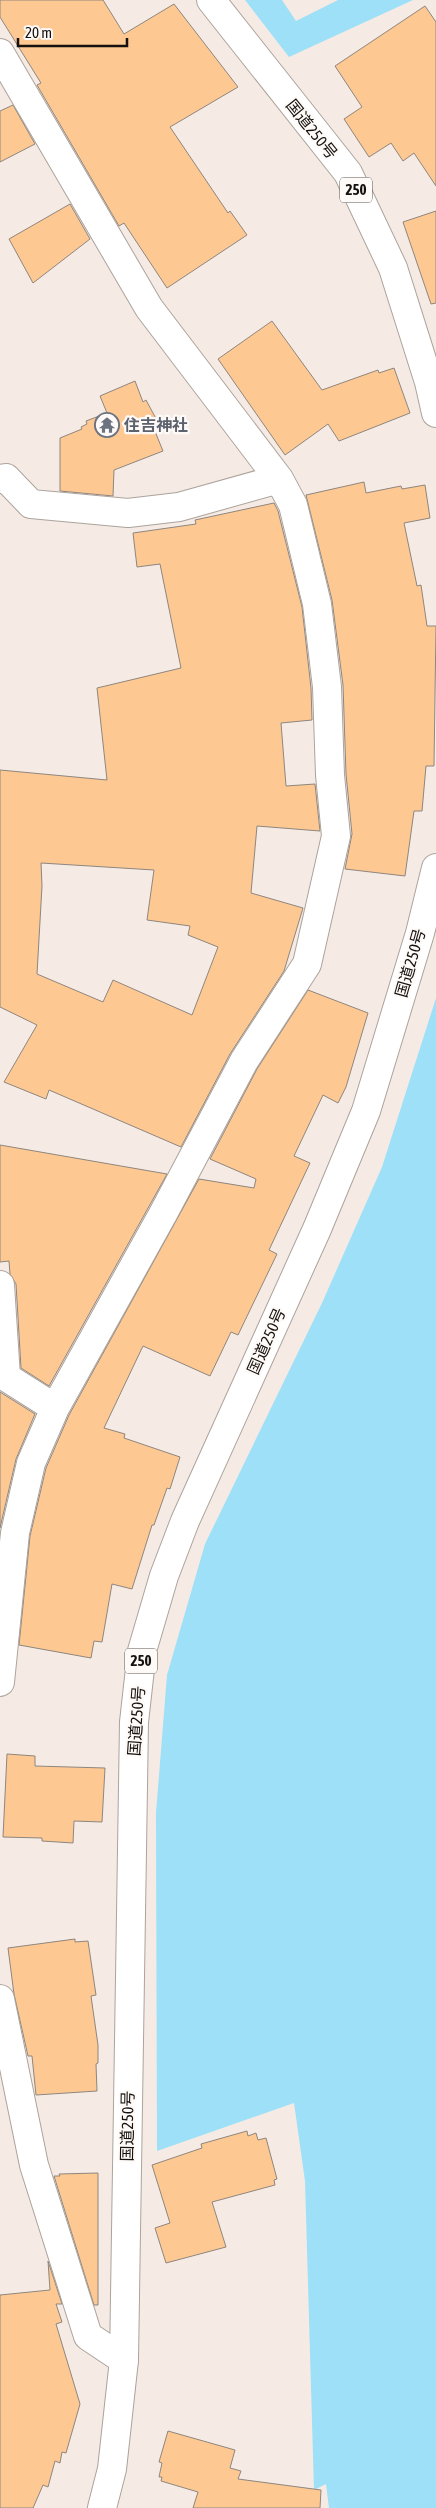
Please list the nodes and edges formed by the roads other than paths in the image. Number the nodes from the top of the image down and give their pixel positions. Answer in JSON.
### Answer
{"nodes":[{"id":1,"x":212,"y":0,"type":"edge"},
{"id":2,"x":0,"y":53,"type":"edge"},
{"id":3,"x":436,"y":413,"type":"edge"},
{"id":4,"x":0,"y":479,"type":"edge"},
{"id":5,"x":279,"y":479,"type":"junction"},
{"id":6,"x":436,"y":868,"type":"edge"},
{"id":7,"x":0,"y":1286,"type":"edge"},
{"id":8,"x":55,"y":1408,"type":"junction"},
{"id":9,"x":0,"y":1682,"type":"edge"},
{"id":10,"x":0,"y":1999,"type":"edge"},
{"id":11,"x":124,"y":2360,"type":"junction"},
{"id":12,"x":102,"y":2508,"type":"edge"}],
"edges":[{"from":1,"to":3,"type":"main road","name":"国道250号","number":"250"},
{"from":2,"to":5,"type":"main road"},
{"from":4,"to":5,"type":"main road"},
{"from":5,"to":8,"type":"main road"},
{"from":6,"to":11,"type":"main road","name":"国道250号","number":"250"},
{"from":7,"to":8,"type":"main road"},
{"from":8,"to":9,"type":"main road"},
{"from":10,"to":11,"type":"main road"},
{"from":11,"to":12,"type":"main road","name":"国道250号","number":"250"}]}
